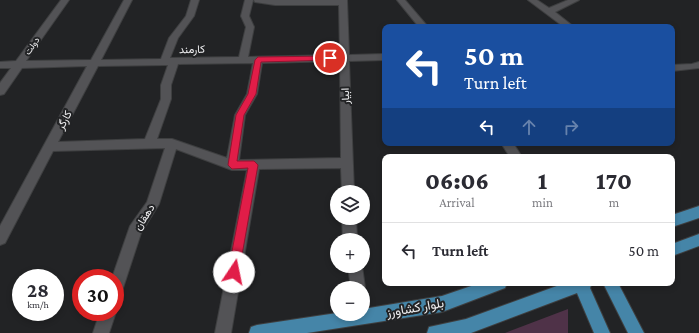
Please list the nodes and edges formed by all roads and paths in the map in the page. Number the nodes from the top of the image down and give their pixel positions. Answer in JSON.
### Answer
{"nodes":[{"id":1,"x":64,"y":0,"type":"edge"},
{"id":2,"x":128,"y":0,"type":"edge"},
{"id":3,"x":195,"y":0,"type":"edge"},
{"id":4,"x":249,"y":0,"type":"edge"},
{"id":5,"x":258,"y":0,"type":"edge"},
{"id":6,"x":401,"y":0,"type":"edge"},
{"id":7,"x":532,"y":0,"type":"edge"},
{"id":8,"x":575,"y":0,"type":"edge"},
{"id":9,"x":275,"y":2,"type":"edge"},
{"id":10,"x":343,"y":2,"type":"edge"},
{"id":11,"x":548,"y":12,"type":"junction"},
{"id":12,"x":421,"y":24,"type":"edge"},
{"id":13,"x":566,"y":24,"type":"edge"},
{"id":14,"x":382,"y":57,"type":"edge"},
{"id":15,"x":344,"y":58,"type":"junction"},
{"id":16,"x":243,"y":60,"type":"junction"},
{"id":17,"x":258,"y":60,"type":"junction"},
{"id":18,"x":169,"y":62,"type":"junction"},
{"id":19,"x":94,"y":63,"type":"junction"},
{"id":20,"x":0,"y":65,"type":"edge"},
{"id":21,"x":19,"y":65,"type":"junction"},
{"id":22,"x":696,"y":66,"type":"edge"},
{"id":23,"x":675,"y":68,"type":"edge"},
{"id":24,"x":0,"y":91,"type":"edge"},
{"id":25,"x":172,"y":143,"type":"junction"},
{"id":26,"x":150,"y":144,"type":"junction"},
{"id":27,"x":49,"y":147,"type":"junction"},
{"id":28,"x":347,"y":163,"type":"junction"},
{"id":29,"x":232,"y":165,"type":"junction"},
{"id":30,"x":254,"y":165,"type":"junction"},
{"id":31,"x":348,"y":185,"type":"edge"},
{"id":32,"x":699,"y":212,"type":"edge"},
{"id":33,"x":675,"y":220,"type":"edge"},
{"id":34,"x":0,"y":239,"type":"edge"},
{"id":35,"x":699,"y":240,"type":"edge"},
{"id":36,"x":675,"y":249,"type":"edge"},
{"id":37,"x":122,"y":269,"type":"edge"},
{"id":38,"x":492,"y":286,"type":"edge"},
{"id":39,"x":577,"y":286,"type":"edge"},
{"id":40,"x":583,"y":286,"type":"edge"},
{"id":41,"x":612,"y":286,"type":"edge"},
{"id":42,"x":370,"y":314,"type":"edge"},
{"id":43,"x":330,"y":320,"type":"edge"},
{"id":44,"x":105,"y":321,"type":"edge"},
{"id":45,"x":101,"y":333,"type":"edge"},
{"id":46,"x":222,"y":333,"type":"edge"},
{"id":47,"x":257,"y":333,"type":"edge"},
{"id":48,"x":435,"y":333,"type":"edge"},
{"id":49,"x":602,"y":333,"type":"edge"},
{"id":50,"x":636,"y":333,"type":"edge"}],
"edges":[{"from":1,"to":21,"type":"street","name":"دولت"},
{"from":2,"to":19,"type":"street","name":"کارگر"},
{"from":3,"to":18,"type":"street"},
{"from":4,"to":16,"type":"street"},
{"from":5,"to":9,"type":"street"},
{"from":6,"to":12,"type":"street"},
{"from":7,"to":11,"type":"street"},
{"from":8,"to":11,"type":"street"},
{"from":9,"to":10,"type":"street"},
{"from":10,"to":15,"type":"street","name":"ابیار"},
{"from":11,"to":13,"type":"street"},
{"from":14,"to":15,"type":"street","name":"کارمند"},
{"from":15,"to":17,"type":"street","name":"کارمند"},
{"from":15,"to":28,"type":"street","name":"ابیار"},
{"from":16,"to":17,"type":"street","name":"کارمند"},
{"from":16,"to":18,"type":"street","name":"کارمند"},
{"from":17,"to":29,"type":"street"},
{"from":18,"to":19,"type":"street","name":"کارمند"},
{"from":18,"to":26,"type":"street"},
{"from":19,"to":21,"type":"street","name":"کارمند"},
{"from":19,"to":27,"type":"street","name":"کارگر"},
{"from":20,"to":21,"type":"street","name":"کارمند"},
{"from":21,"to":24,"type":"street","name":"دولت"},
{"from":22,"to":23,"type":"street"},
{"from":25,"to":26,"type":"street"},
{"from":25,"to":29,"type":"street"},
{"from":25,"to":37,"type":"street","name":"دهقان"},
{"from":26,"to":27,"type":"street"},
{"from":27,"to":34,"type":"street","name":"کارگر"},
{"from":28,"to":30,"type":"street"},
{"from":28,"to":31,"type":"street","name":"ابیار"},
{"from":29,"to":30,"type":"street"},
{"from":30,"to":46,"type":"street"},
{"from":32,"to":33,"type":"main road"},
{"from":35,"to":36,"type":"main road"},
{"from":38,"to":42,"type":"main road","name":"بلوار کشاورز"},
{"from":39,"to":48,"type":"main road"},
{"from":40,"to":49,"type":"main road"},
{"from":41,"to":50,"type":"main road"},
{"from":43,"to":47,"type":"main road","name":"بلوار کشاورز"},
{"from":44,"to":45,"type":"street"}]}
